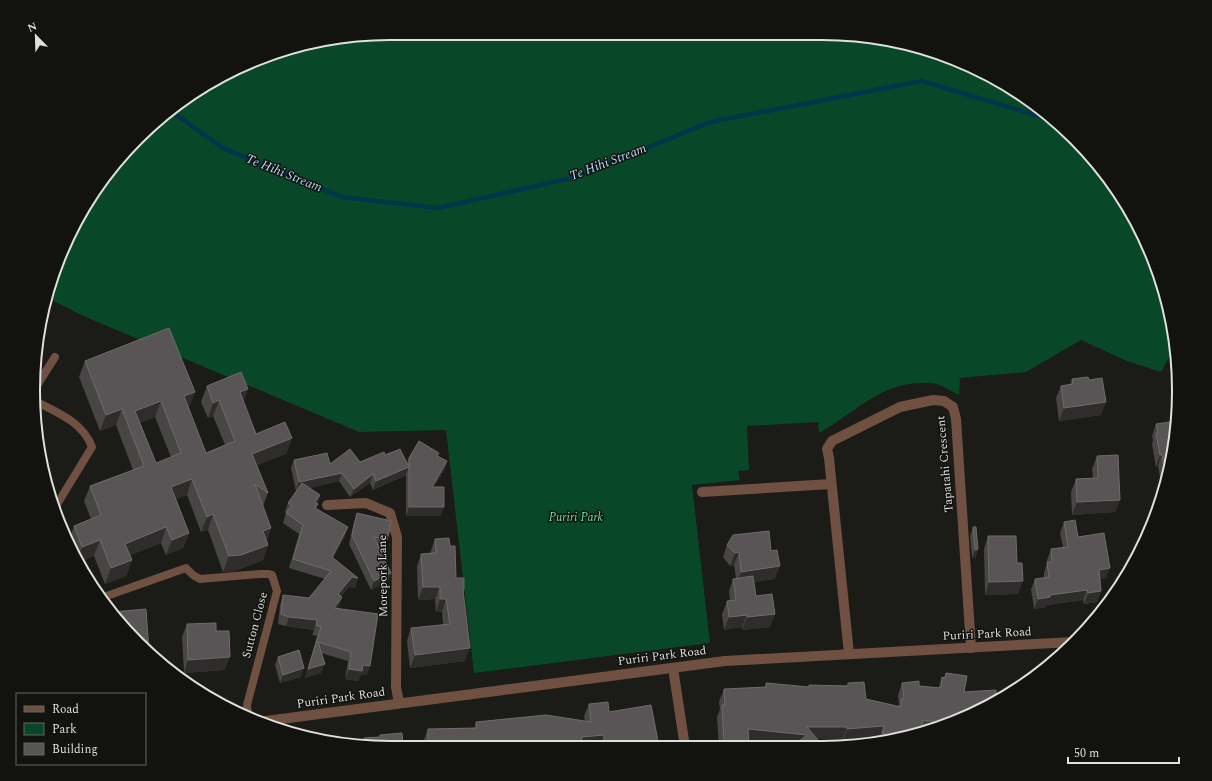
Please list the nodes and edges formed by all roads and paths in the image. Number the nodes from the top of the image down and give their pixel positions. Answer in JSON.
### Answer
{"nodes":[{"id":1,"x":55,"y":357,"type":"dead end"},
{"id":2,"x":40,"y":380,"type":"edge"},
{"id":3,"x":41,"y":404,"type":"edge"},
{"id":4,"x":831,"y":484,"type":"junction"},
{"id":5,"x":702,"y":492,"type":"dead end"},
{"id":6,"x":59,"y":502,"type":"edge"},
{"id":7,"x":327,"y":505,"type":"dead end"},
{"id":8,"x":107,"y":596,"type":"edge"},
{"id":9,"x":1064,"y":642,"type":"edge"},
{"id":10,"x":971,"y":648,"type":"junction"},
{"id":11,"x":849,"y":654,"type":"junction"},
{"id":12,"x":674,"y":668,"type":"junction"},
{"id":13,"x":398,"y":703,"type":"junction"},
{"id":14,"x":247,"y":710,"type":"edge"},
{"id":15,"x":273,"y":720,"type":"edge"},
{"id":16,"x":684,"y":741,"type":"edge"}],
"edges":[{"from":1,"to":2,"type":"lane"},
{"from":3,"to":6,"type":"lane"},
{"from":4,"to":5,"type":"street"},
{"from":4,"to":10,"type":"street","name":"Tapatahi Crescent"},
{"from":4,"to":11,"type":"street","name":"Tapatahi Crescent"},
{"from":7,"to":13,"type":"street","name":"Morepork Lane"},
{"from":8,"to":14,"type":"lane","name":"Sutton Close"},
{"from":9,"to":10,"type":"street","name":"Puriri Park Road"},
{"from":10,"to":11,"type":"street","name":"Puriri Park Road"},
{"from":11,"to":12,"type":"street","name":"Puriri Park Road"},
{"from":12,"to":13,"type":"street","name":"Puriri Park Road"},
{"from":12,"to":16,"type":"street"},
{"from":13,"to":15,"type":"street","name":"Puriri Park Road"}]}
